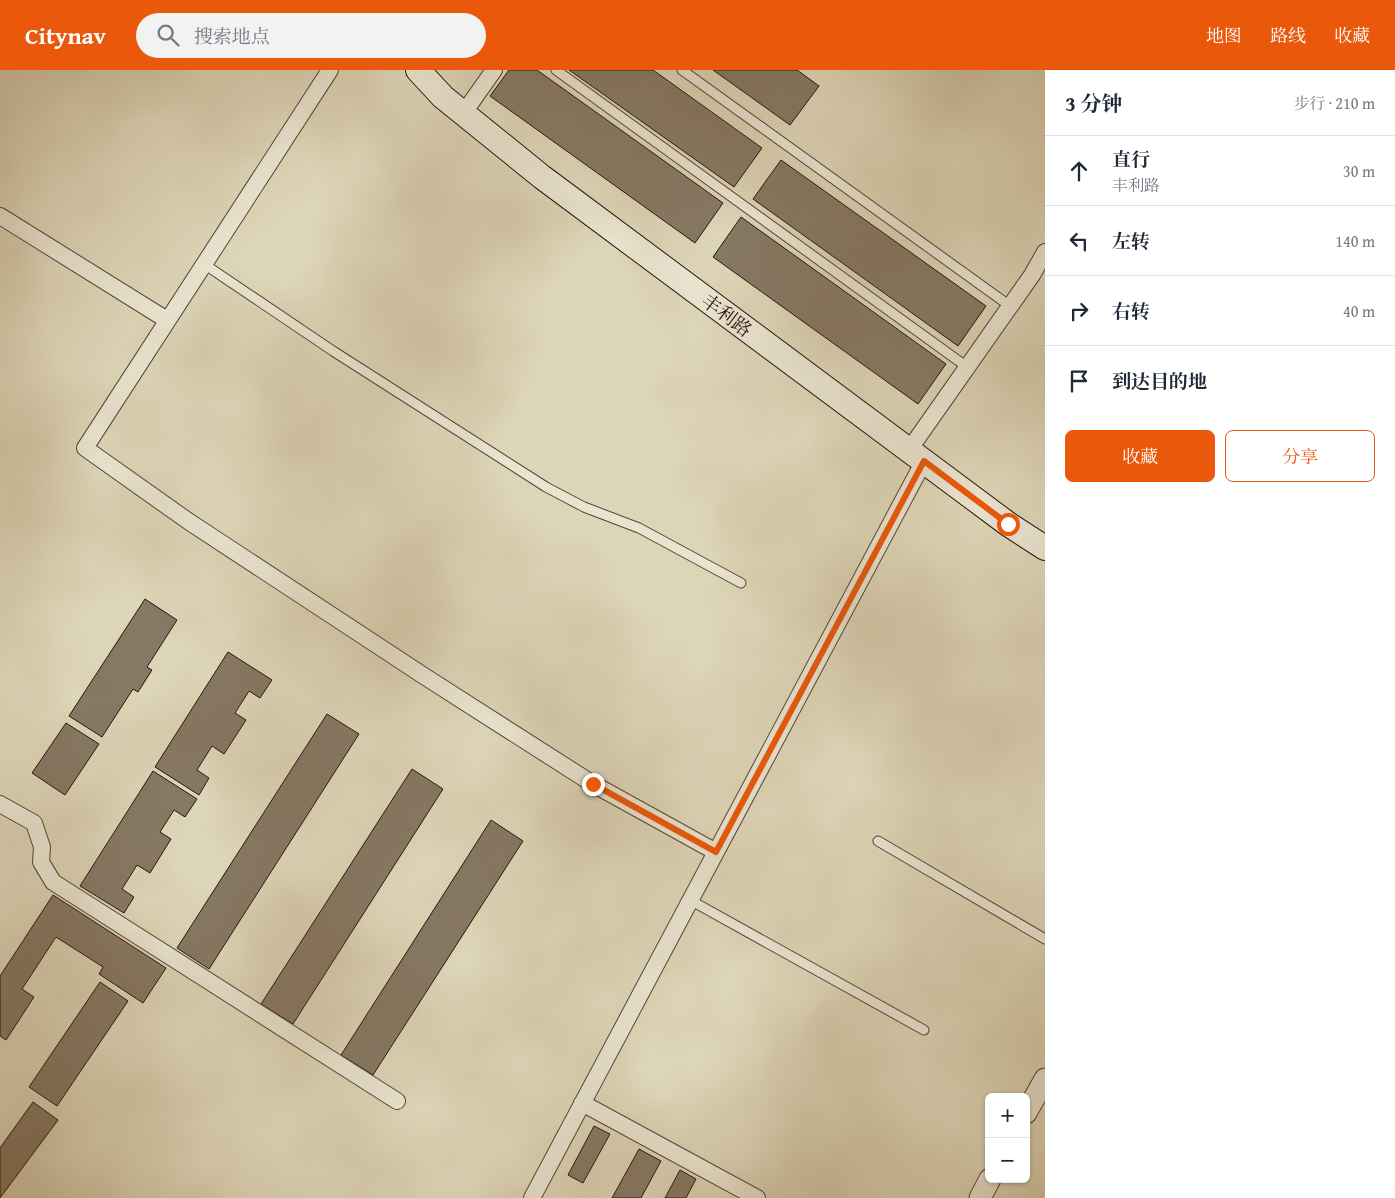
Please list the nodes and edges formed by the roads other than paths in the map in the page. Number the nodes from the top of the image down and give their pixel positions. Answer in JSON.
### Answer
{"nodes":[{"id":1,"x":330,"y":70,"type":"edge"},
{"id":2,"x":418,"y":70,"type":"edge"},
{"id":3,"x":494,"y":70,"type":"edge"},
{"id":4,"x":556,"y":70,"type":"edge"},
{"id":5,"x":682,"y":70,"type":"edge"},
{"id":6,"x":463,"y":114,"type":"junction"},
{"id":7,"x":0,"y":216,"type":"edge"},
{"id":8,"x":1045,"y":252,"type":"edge"},
{"id":9,"x":204,"y":264,"type":"junction"},
{"id":10,"x":1010,"y":306,"type":"junction"},
{"id":11,"x":167,"y":320,"type":"junction"},
{"id":12,"x":968,"y":367,"type":"junction"},
{"id":13,"x":916,"y":456,"type":"junction"},
{"id":14,"x":1045,"y":548,"type":"edge"},
{"id":15,"x":741,"y":583,"type":"dead end"},
{"id":16,"x":0,"y":804,"type":"edge"},
{"id":17,"x":878,"y":840,"type":"dead end"},
{"id":18,"x":716,"y":852,"type":"junction"},
{"id":19,"x":690,"y":900,"type":"junction"},
{"id":20,"x":1045,"y":939,"type":"edge"},
{"id":21,"x":924,"y":1030,"type":"dead end"},
{"id":22,"x":1045,"y":1079,"type":"edge"},
{"id":23,"x":396,"y":1100,"type":"dead end"},
{"id":24,"x":582,"y":1103,"type":"junction"},
{"id":25,"x":1030,"y":1107,"type":"edge"},
{"id":26,"x":988,"y":1183,"type":"edge"},
{"id":27,"x":532,"y":1198,"type":"edge"},
{"id":28,"x":757,"y":1198,"type":"edge"},
{"id":29,"x":980,"y":1198,"type":"edge"}],
"edges":[{"from":1,"to":9,"type":"street"},
{"from":2,"to":6,"type":"main road","name":"丰利路"},
{"from":3,"to":6,"type":"street"},
{"from":4,"to":12,"type":"lane"},
{"from":5,"to":10,"type":"lane"},
{"from":6,"to":13,"type":"main road","name":"丰利路"},
{"from":7,"to":11,"type":"street"},
{"from":8,"to":10,"type":"street"},
{"from":9,"to":11,"type":"street"},
{"from":9,"to":15,"type":"lane"},
{"from":10,"to":12,"type":"street"},
{"from":11,"to":18,"type":"street"},
{"from":12,"to":13,"type":"street"},
{"from":13,"to":14,"type":"main road","name":"丰利路"},
{"from":13,"to":18,"type":"street"},
{"from":16,"to":23,"type":"street"},
{"from":17,"to":20,"type":"lane"},
{"from":18,"to":19,"type":"street"},
{"from":19,"to":21,"type":"lane"},
{"from":19,"to":24,"type":"street"},
{"from":22,"to":25,"type":"street"},
{"from":24,"to":27,"type":"street"},
{"from":24,"to":28,"type":"street"},
{"from":26,"to":29,"type":"street"}]}
